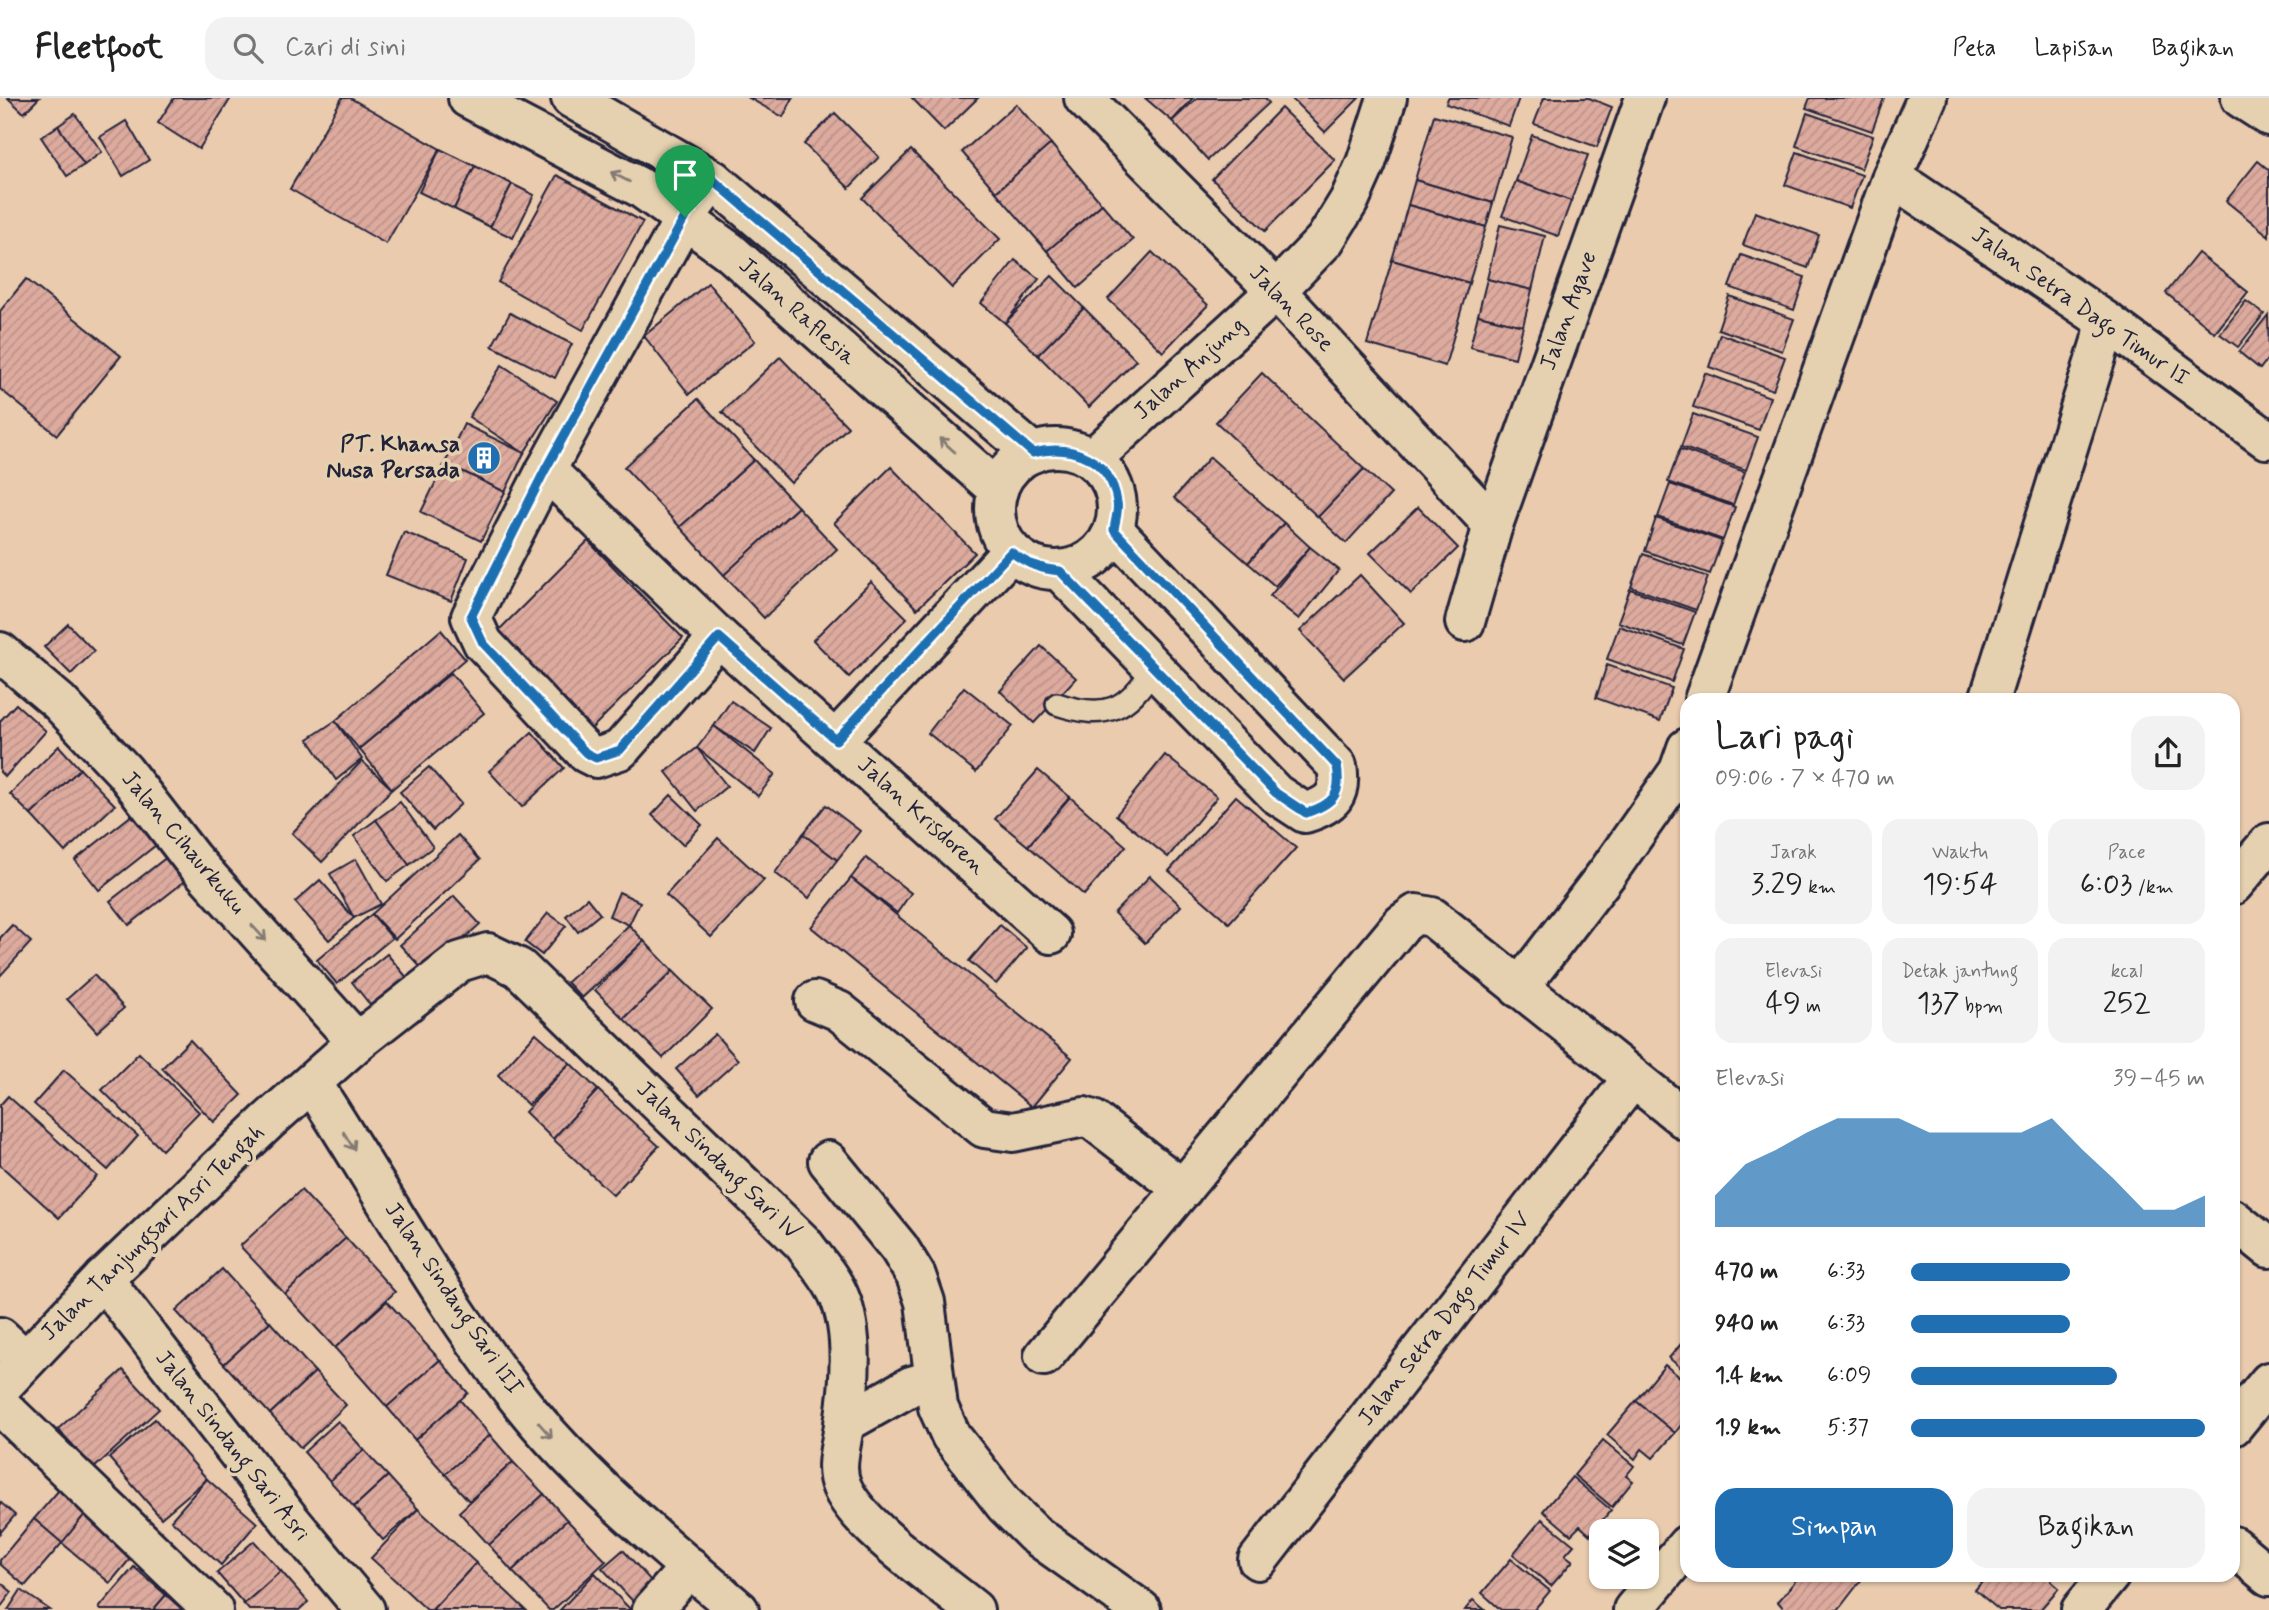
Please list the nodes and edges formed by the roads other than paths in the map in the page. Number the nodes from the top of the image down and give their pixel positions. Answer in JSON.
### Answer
{"nodes":[{"id":1,"x":468,"y":98,"type":"edge"},
{"id":2,"x":571,"y":98,"type":"edge"},
{"id":3,"x":1084,"y":98,"type":"edge"},
{"id":4,"x":1387,"y":98,"type":"edge"},
{"id":5,"x":1645,"y":98,"type":"edge"},
{"id":6,"x":1926,"y":98,"type":"edge"},
{"id":7,"x":2241,"y":98,"type":"edge"},
{"id":8,"x":2269,"y":116,"type":"edge"},
{"id":9,"x":1892,"y":177,"type":"junction"},
{"id":10,"x":713,"y":180,"type":"junction"},
{"id":11,"x":685,"y":217,"type":"junction"},
{"id":12,"x":1276,"y":291,"type":"junction"},
{"id":13,"x":2107,"y":322,"type":"junction"},
{"id":14,"x":2266,"y":439,"type":"dead end"},
{"id":15,"x":1033,"y":453,"type":"junction"},
{"id":16,"x":1092,"y":459,"type":"junction"},
{"id":17,"x":545,"y":470,"type":"junction"},
{"id":18,"x":998,"y":490,"type":"junction"},
{"id":19,"x":1493,"y":525,"type":"junction"},
{"id":20,"x":1114,"y":530,"type":"junction"},
{"id":21,"x":1011,"y":552,"type":"junction"},
{"id":22,"x":1060,"y":571,"type":"junction"},
{"id":23,"x":1465,"y":622,"type":"dead end"},
{"id":24,"x":719,"y":637,"type":"junction"},
{"id":25,"x":0,"y":652,"type":"edge"},
{"id":26,"x":1154,"y":668,"type":"junction"},
{"id":27,"x":1707,"y":693,"type":"edge"},
{"id":28,"x":1991,"y":693,"type":"edge"},
{"id":29,"x":1057,"y":704,"type":"dead end"},
{"id":30,"x":836,"y":740,"type":"junction"},
{"id":31,"x":1680,"y":771,"type":"edge"},
{"id":32,"x":2269,"y":843,"type":"edge"},
{"id":33,"x":2240,"y":877,"type":"edge"},
{"id":34,"x":1051,"y":934,"type":"dead end"},
{"id":35,"x":488,"y":953,"type":"joint"},
{"id":36,"x":1519,"y":988,"type":"junction"},
{"id":37,"x":815,"y":1001,"type":"dead end"},
{"id":38,"x":357,"y":1042,"type":"junction"},
{"id":39,"x":1632,"y":1079,"type":"junction"},
{"id":40,"x":312,"y":1083,"type":"junction"},
{"id":41,"x":1680,"y":1116,"type":"edge"},
{"id":42,"x":828,"y":1161,"type":"dead end"},
{"id":43,"x":1183,"y":1189,"type":"junction"},
{"id":44,"x":2240,"y":1225,"type":"edge"},
{"id":45,"x":2269,"y":1248,"type":"edge"},
{"id":46,"x":103,"y":1279,"type":"junction"},
{"id":47,"x":12,"y":1348,"type":"edge"},
{"id":48,"x":1044,"y":1356,"type":"dead end"},
{"id":49,"x":932,"y":1380,"type":"junction"},
{"id":50,"x":2269,"y":1382,"type":"edge"},
{"id":51,"x":0,"y":1388,"type":"edge"},
{"id":52,"x":0,"y":1405,"type":"edge"},
{"id":53,"x":2240,"y":1417,"type":"edge"},
{"id":54,"x":845,"y":1423,"type":"junction"},
{"id":55,"x":2240,"y":1552,"type":"edge"},
{"id":56,"x":1680,"y":1553,"type":"edge"},
{"id":57,"x":1258,"y":1560,"type":"dead end"},
{"id":58,"x":690,"y":1567,"type":"junction"},
{"id":59,"x":2269,"y":1576,"type":"edge"},
{"id":60,"x":2104,"y":1582,"type":"edge"},
{"id":61,"x":213,"y":1610,"type":"edge"},
{"id":62,"x":366,"y":1610,"type":"edge"},
{"id":63,"x":652,"y":1610,"type":"edge"},
{"id":64,"x":739,"y":1610,"type":"edge"},
{"id":65,"x":974,"y":1610,"type":"edge"},
{"id":66,"x":1141,"y":1610,"type":"edge"},
{"id":67,"x":1633,"y":1610,"type":"edge"},
{"id":68,"x":2081,"y":1610,"type":"edge"}],
"edges":[{"from":11,"to":1,"type":"street","name":"Jalan Raflesia","one_way":true},
{"from":2,"to":10,"type":"street","name":"Jalan Raflesia"},
{"from":3,"to":12,"type":"street","name":"Jalan Rose"},
{"from":4,"to":12,"type":"street","name":"Jalan Anjung"},
{"from":5,"to":19,"type":"street","name":"Jalan Agave"},
{"from":6,"to":9,"type":"street"},
{"from":7,"to":8,"type":"street"},
{"from":9,"to":13,"type":"street","name":"Jalan Setra Dago Timur II"},
{"from":9,"to":27,"type":"street"},
{"from":10,"to":11,"type":"street"},
{"from":10,"to":15,"type":"street","name":"Jalan Raflesia"},
{"from":11,"to":17,"type":"street"},
{"from":18,"to":11,"type":"street","name":"Jalan Raflesia","one_way":true},
{"from":12,"to":16,"type":"street","name":"Jalan Anjung"},
{"from":12,"to":19,"type":"street","name":"Jalan Rose"},
{"from":13,"to":14,"type":"street","name":"Jalan Setra Dago Timur II"},
{"from":13,"to":28,"type":"street"},
{"from":15,"to":16,"type":"street"},
{"from":15,"to":18,"type":"street"},
{"from":16,"to":20,"type":"street"},
{"from":17,"to":24,"type":"street","name":"Jalan Krisdoren"},
{"from":17,"to":24,"type":"street"},
{"from":18,"to":21,"type":"street"},
{"from":19,"to":23,"type":"street","name":"Jalan Agave"},
{"from":20,"to":22,"type":"street"},
{"from":20,"to":26,"type":"street"},
{"from":21,"to":22,"type":"street"},
{"from":21,"to":30,"type":"street"},
{"from":22,"to":26,"type":"street"},
{"from":24,"to":30,"type":"street","name":"Jalan Krisdoren"},
{"from":25,"to":38,"type":"street","name":"Jalan Cihaurkuku","one_way":true},
{"from":26,"to":29,"type":"lane"},
{"from":30,"to":34,"type":"street","name":"Jalan Krisdoren"},
{"from":31,"to":36,"type":"street"},
{"from":32,"to":33,"type":"street"},
{"from":35,"to":38,"type":"street","name":"Jalan Tanjungsari Asri Tengah"},
{"from":35,"to":54,"type":"street","name":"Jalan Sindang Sari IV"},
{"from":36,"to":39,"type":"street"},
{"from":36,"to":43,"type":"street"},
{"from":37,"to":43,"type":"street"},
{"from":38,"to":40,"type":"street","name":"Jalan Tanjungsari Asri Tengah"},
{"from":39,"to":41,"type":"street"},
{"from":39,"to":57,"type":"street","name":"Jalan Setra Dago Timur IV"},
{"from":40,"to":46,"type":"street","name":"Jalan Tanjungsari Asri Tengah"},
{"from":40,"to":58,"type":"street","name":"Jalan Sindang Sari III","one_way":true},
{"from":42,"to":49,"type":"street"},
{"from":43,"to":48,"type":"street"},
{"from":44,"to":45,"type":"street"},
{"from":46,"to":47,"type":"street","name":"Jalan Tanjungsari Asri Tengah"},
{"from":46,"to":62,"type":"street","name":"Jalan Sindang Sari Asri"},
{"from":47,"to":51,"type":"street","name":"Jalan Tanjungsari Asri Tengah"},
{"from":49,"to":54,"type":"street"},
{"from":49,"to":66,"type":"street"},
{"from":50,"to":53,"type":"street"},
{"from":52,"to":61,"type":"street"},
{"from":54,"to":65,"type":"street","name":"Jalan Sindang Sari IV"},
{"from":55,"to":59,"type":"street"},
{"from":56,"to":67,"type":"street"},
{"from":58,"to":63,"type":"street"},
{"from":58,"to":64,"type":"street","name":"Jalan Sindang Sari III"},
{"from":60,"to":68,"type":"street"}]}
